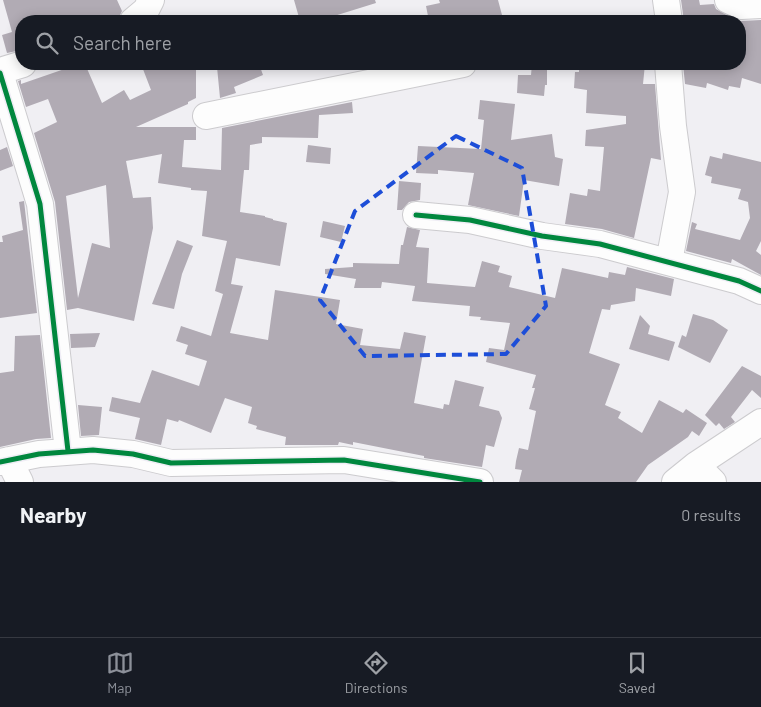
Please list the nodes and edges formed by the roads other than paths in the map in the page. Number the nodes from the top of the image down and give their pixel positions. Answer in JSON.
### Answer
{"nodes":[{"id":1,"x":151,"y":0,"type":"edge"},
{"id":2,"x":666,"y":0,"type":"edge"},
{"id":3,"x":728,"y":0,"type":"edge"},
{"id":4,"x":761,"y":5,"type":"edge"},
{"id":5,"x":140,"y":15,"type":"edge"},
{"id":6,"x":667,"y":15,"type":"edge"},
{"id":7,"x":15,"y":67,"type":"edge"},
{"id":8,"x":433,"y":70,"type":"edge"},
{"id":9,"x":668,"y":70,"type":"edge"},
{"id":10,"x":0,"y":72,"type":"edge"},
{"id":11,"x":206,"y":116,"type":"dead end"},
{"id":12,"x":416,"y":215,"type":"dead end"},
{"id":13,"x":669,"y":262,"type":"junction"},
{"id":14,"x":761,"y":291,"type":"edge"},
{"id":15,"x":761,"y":422,"type":"edge"},
{"id":16,"x":68,"y":451,"type":"junction"},
{"id":17,"x":10,"y":468,"type":"edge"},
{"id":18,"x":704,"y":474,"type":"edge"},
{"id":19,"x":480,"y":482,"type":"edge"},
{"id":20,"x":675,"y":482,"type":"edge"}],
"edges":[{"from":1,"to":5,"type":"street"},
{"from":2,"to":6,"type":"street"},
{"from":3,"to":4,"type":"street"},
{"from":7,"to":10,"type":"street"},
{"from":8,"to":11,"type":"street"},
{"from":9,"to":13,"type":"street"},
{"from":10,"to":16,"type":"street"},
{"from":12,"to":13,"type":"street"},
{"from":13,"to":14,"type":"street"},
{"from":15,"to":18,"type":"street"},
{"from":16,"to":17,"type":"street"},
{"from":16,"to":19,"type":"street"},
{"from":18,"to":20,"type":"street"}]}
